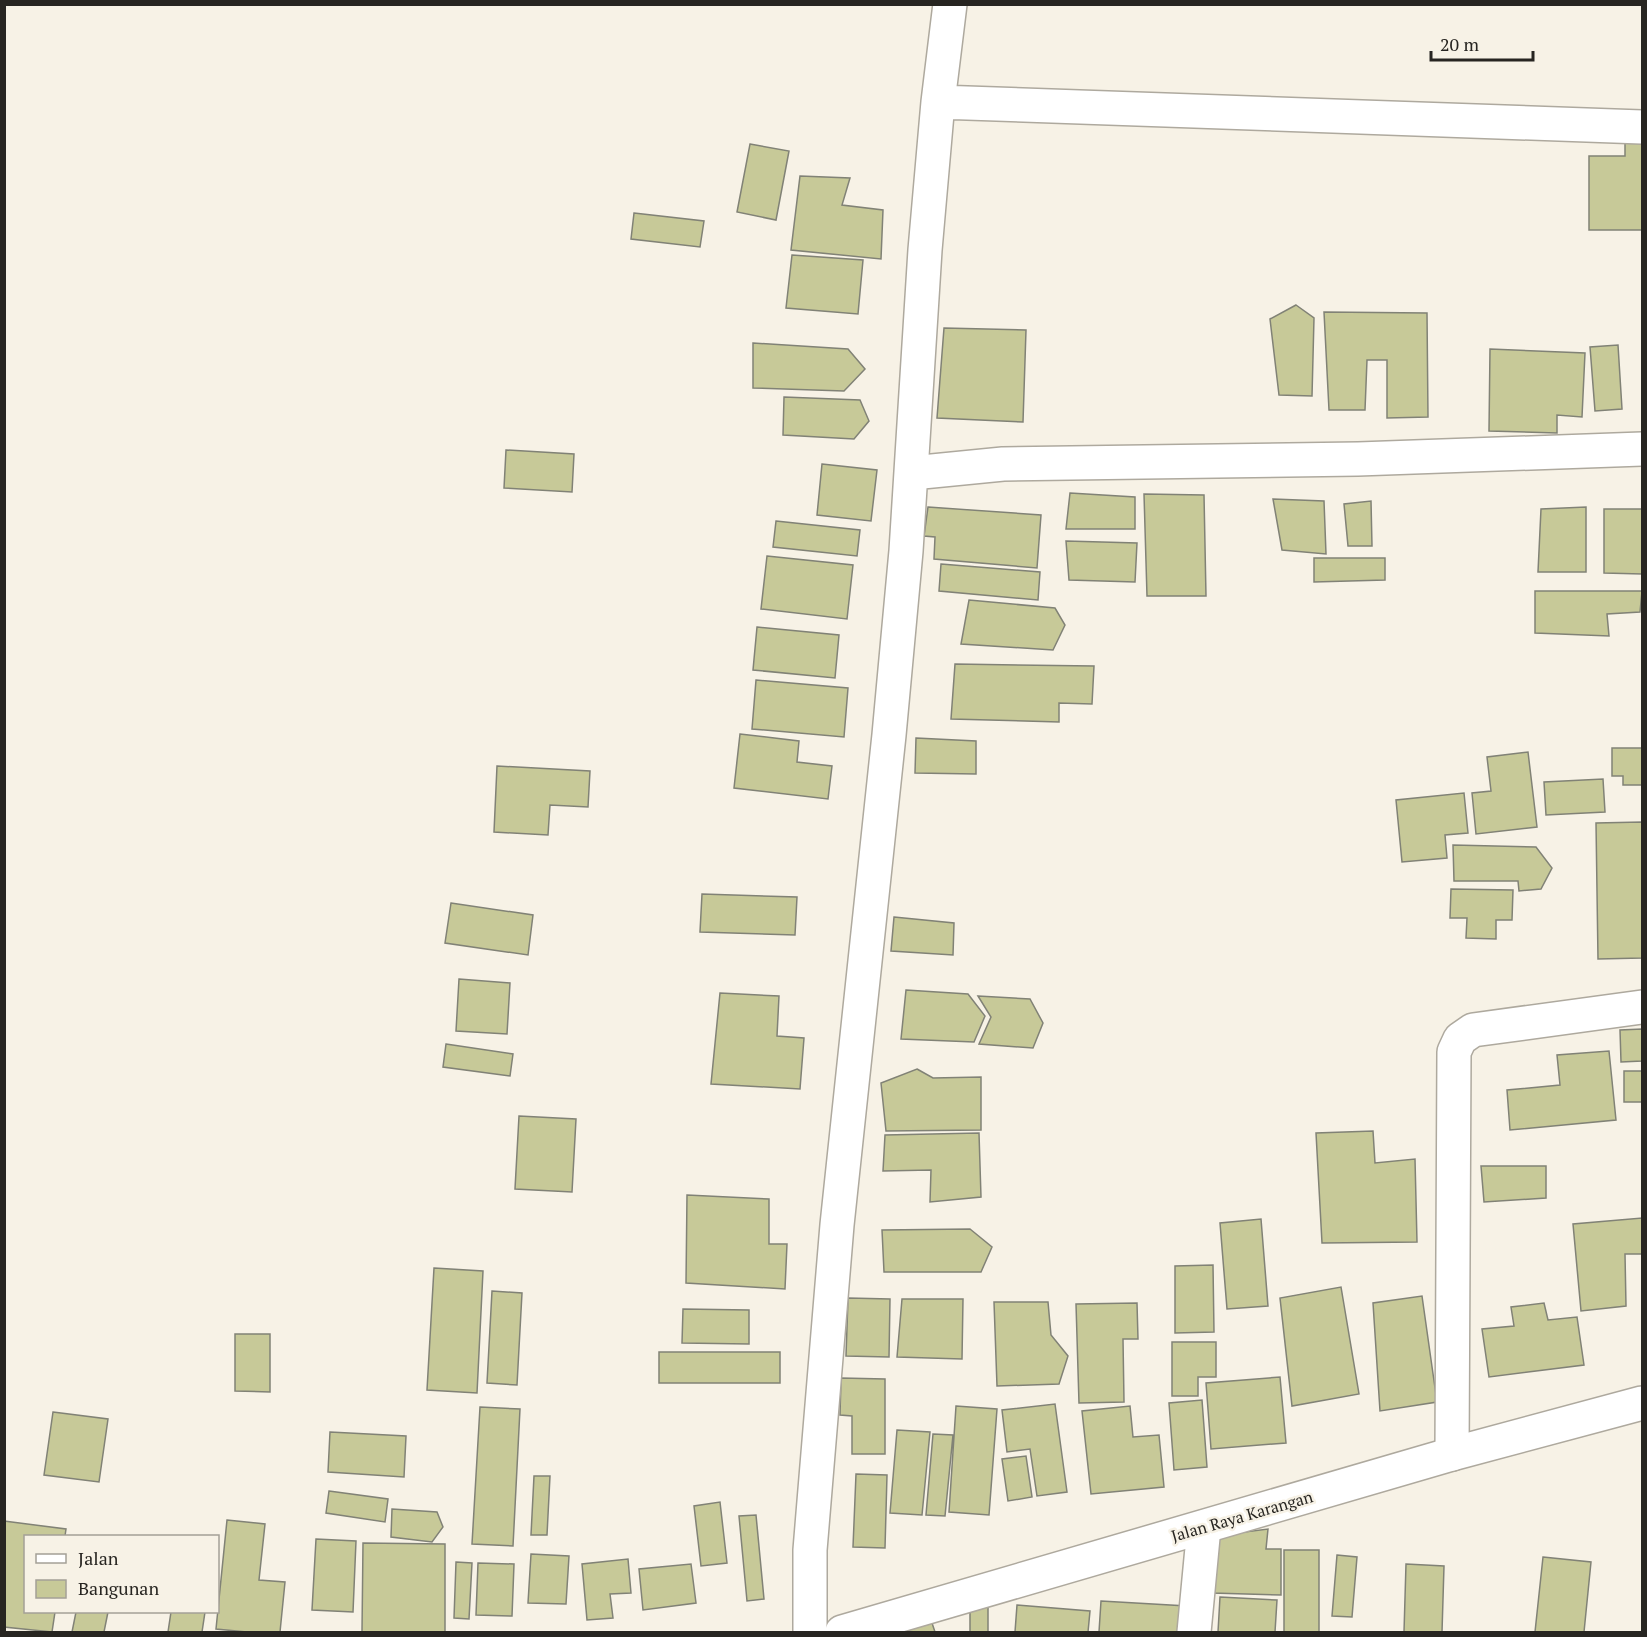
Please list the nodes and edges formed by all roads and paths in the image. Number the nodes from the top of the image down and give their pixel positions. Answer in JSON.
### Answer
{"nodes":[{"id":1,"x":950,"y":4,"type":"edge"},
{"id":2,"x":938,"y":102,"type":"junction"},
{"id":3,"x":1642,"y":127,"type":"edge"},
{"id":4,"x":1642,"y":449,"type":"edge"},
{"id":5,"x":912,"y":474,"type":"junction"},
{"id":6,"x":1642,"y":1007,"type":"edge"},
{"id":7,"x":1642,"y":1403,"type":"edge"},
{"id":8,"x":1452,"y":1454,"type":"junction"},
{"id":9,"x":1204,"y":1527,"type":"junction"},
{"id":10,"x":810,"y":1632,"type":"edge"},
{"id":11,"x":842,"y":1632,"type":"edge"},
{"id":12,"x":1194,"y":1632,"type":"edge"}],
"edges":[{"from":1,"to":2,"type":"main road"},
{"from":2,"to":3,"type":"main road"},
{"from":2,"to":5,"type":"main road"},
{"from":4,"to":5,"type":"main road"},
{"from":5,"to":10,"type":"main road"},
{"from":6,"to":8,"type":"main road"},
{"from":7,"to":8,"type":"main road","name":"Jalan Raya Karangan"},
{"from":8,"to":9,"type":"main road","name":"Jalan Raya Karangan"},
{"from":9,"to":11,"type":"main road","name":"Jalan Raya Karangan"},
{"from":9,"to":12,"type":"main road"}]}
